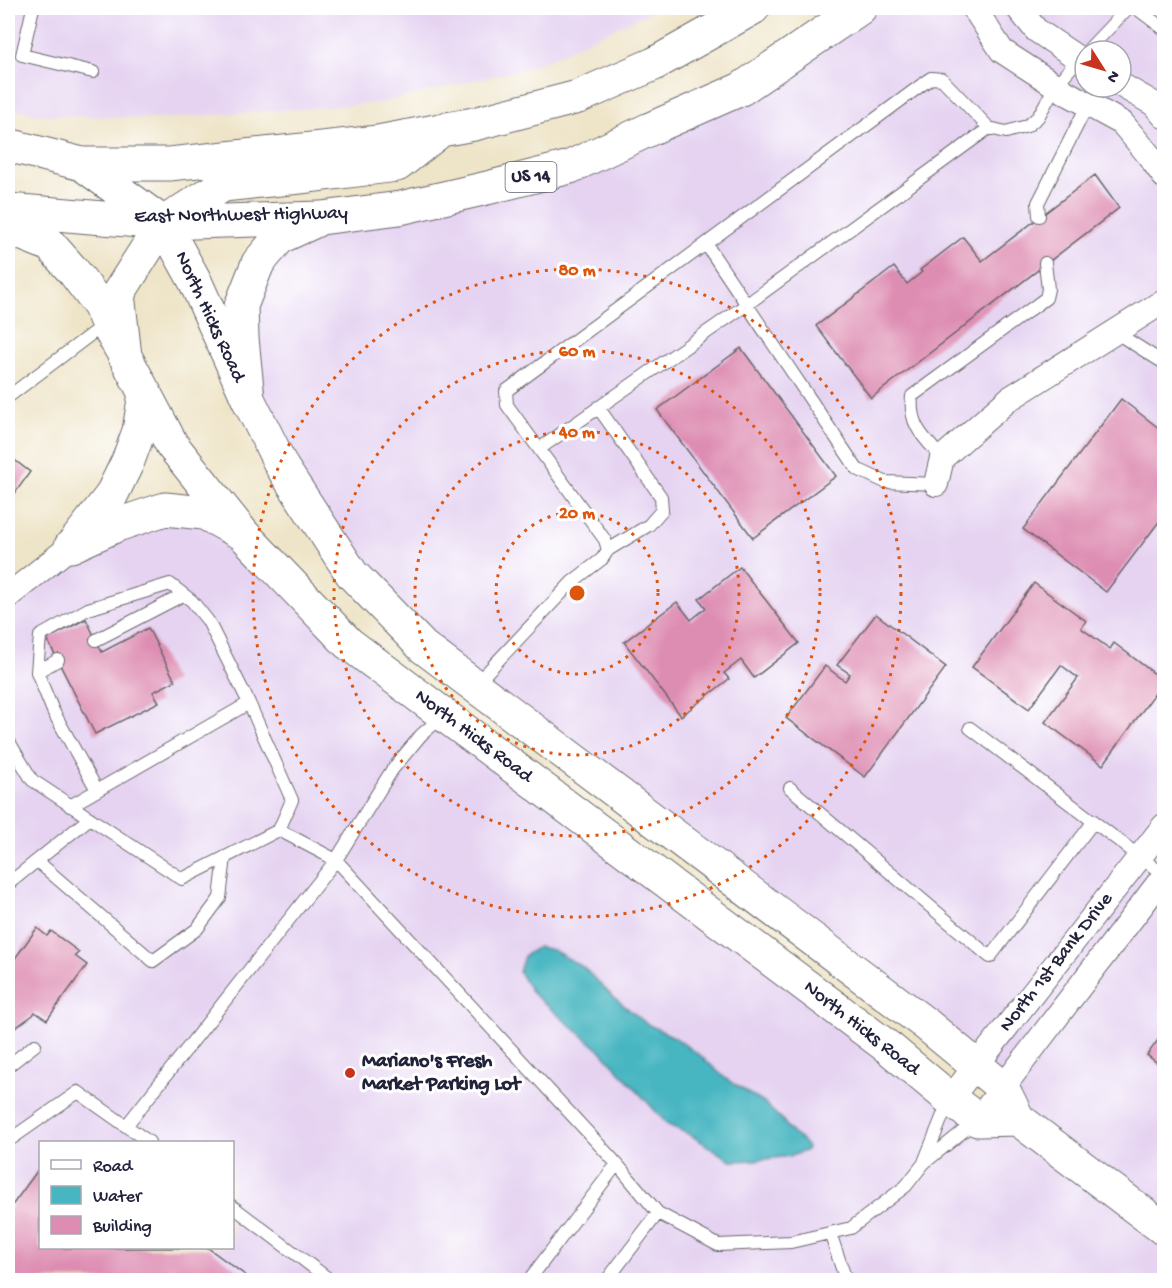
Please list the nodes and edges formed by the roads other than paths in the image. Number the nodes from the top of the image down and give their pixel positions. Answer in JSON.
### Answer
{"nodes":[{"id":1,"x":33,"y":8,"type":"edge"},
{"id":2,"x":753,"y":8,"type":"edge"},
{"id":3,"x":860,"y":8,"type":"edge"},
{"id":4,"x":974,"y":8,"type":"edge"},
{"id":5,"x":1018,"y":8,"type":"edge"},
{"id":6,"x":1128,"y":8,"type":"edge"},
{"id":7,"x":1136,"y":8,"type":"edge"},
{"id":8,"x":1164,"y":29,"type":"edge"},
{"id":9,"x":1100,"y":39,"type":"edge"},
{"id":10,"x":1073,"y":51,"type":"edge"},
{"id":11,"x":1073,"y":68,"type":"edge"},
{"id":12,"x":93,"y":72,"type":"dead end"},
{"id":13,"x":1056,"y":85,"type":"junction"},
{"id":14,"x":1133,"y":92,"type":"edge"},
{"id":15,"x":1088,"y":104,"type":"junction"},
{"id":16,"x":1164,"y":116,"type":"edge"},
{"id":17,"x":989,"y":128,"type":"junction"},
{"id":18,"x":441,"y":130,"type":"junction"},
{"id":19,"x":8,"y":145,"type":"edge"},
{"id":20,"x":82,"y":164,"type":"junction"},
{"id":21,"x":1164,"y":176,"type":"edge"},
{"id":22,"x":8,"y":210,"type":"edge"},
{"id":23,"x":1039,"y":216,"type":"dead end"},
{"id":24,"x":321,"y":218,"type":"junction"},
{"id":25,"x":163,"y":223,"type":"junction"},
{"id":26,"x":8,"y":228,"type":"edge"},
{"id":27,"x":705,"y":244,"type":"junction"},
{"id":28,"x":1045,"y":263,"type":"dead end"},
{"id":29,"x":1164,"y":301,"type":"edge"},
{"id":30,"x":746,"y":304,"type":"junction"},
{"id":31,"x":107,"y":322,"type":"junction"},
{"id":32,"x":1115,"y":332,"type":"junction"},
{"id":33,"x":125,"y":356,"type":"junction"},
{"id":34,"x":1164,"y":363,"type":"edge"},
{"id":35,"x":145,"y":393,"type":"junction"},
{"id":36,"x":8,"y":397,"type":"edge"},
{"id":37,"x":248,"y":399,"type":"junction"},
{"id":38,"x":598,"y":407,"type":"junction"},
{"id":39,"x":539,"y":448,"type":"junction"},
{"id":40,"x":942,"y":458,"type":"junction"},
{"id":41,"x":936,"y":484,"type":"joint"},
{"id":42,"x":244,"y":535,"type":"junction"},
{"id":43,"x":71,"y":546,"type":"junction"},
{"id":44,"x":608,"y":550,"type":"junction"},
{"id":45,"x":183,"y":595,"type":"junction"},
{"id":46,"x":8,"y":596,"type":"edge"},
{"id":47,"x":96,"y":640,"type":"dead end"},
{"id":48,"x":58,"y":660,"type":"dead end"},
{"id":49,"x":37,"y":672,"type":"junction"},
{"id":50,"x":474,"y":686,"type":"junction"},
{"id":51,"x":249,"y":703,"type":"junction"},
{"id":52,"x":444,"y":716,"type":"junction"},
{"id":53,"x":970,"y":728,"type":"dead end"},
{"id":54,"x":544,"y":738,"type":"junction"},
{"id":55,"x":8,"y":740,"type":"edge"},
{"id":56,"x":790,"y":788,"type":"dead end"},
{"id":57,"x":97,"y":790,"type":"junction"},
{"id":58,"x":70,"y":806,"type":"junction"},
{"id":59,"x":90,"y":818,"type":"junction"},
{"id":60,"x":1094,"y":821,"type":"junction"},
{"id":61,"x":1164,"y":826,"type":"edge"},
{"id":62,"x":279,"y":830,"type":"junction"},
{"id":63,"x":1141,"y":856,"type":"junction"},
{"id":64,"x":225,"y":857,"type":"junction"},
{"id":65,"x":336,"y":860,"type":"junction"},
{"id":66,"x":37,"y":861,"type":"junction"},
{"id":67,"x":1164,"y":876,"type":"edge"},
{"id":68,"x":8,"y":884,"type":"edge"},
{"id":69,"x":35,"y":1045,"type":"dead end"},
{"id":70,"x":8,"y":1066,"type":"edge"},
{"id":71,"x":976,"y":1066,"type":"junction"},
{"id":72,"x":1002,"y":1087,"type":"junction"},
{"id":73,"x":950,"y":1099,"type":"junction"},
{"id":74,"x":1018,"y":1119,"type":"junction"},
{"id":75,"x":978,"y":1120,"type":"junction"},
{"id":76,"x":126,"y":1126,"type":"junction"},
{"id":77,"x":8,"y":1141,"type":"edge"},
{"id":78,"x":146,"y":1141,"type":"edge"},
{"id":79,"x":924,"y":1163,"type":"junction"},
{"id":80,"x":617,"y":1164,"type":"junction"},
{"id":81,"x":234,"y":1208,"type":"edge"},
{"id":82,"x":658,"y":1214,"type":"junction"},
{"id":83,"x":1164,"y":1229,"type":"edge"},
{"id":84,"x":830,"y":1233,"type":"junction"},
{"id":85,"x":330,"y":1281,"type":"edge"},
{"id":86,"x":529,"y":1281,"type":"edge"},
{"id":87,"x":607,"y":1281,"type":"edge"},
{"id":88,"x":846,"y":1281,"type":"edge"}],
"edges":[{"from":1,"to":12,"type":"lane"},
{"from":2,"to":18,"type":"main road"},
{"from":3,"to":24,"type":"main road","name":"East Northwest Highway","number":"US 14"},
{"from":4,"to":13,"type":"street"},
{"from":5,"to":10,"type":"street"},
{"from":6,"to":9,"type":"lane"},
{"from":7,"to":8,"type":"lane"},
{"from":11,"to":13,"type":"lane"},
{"from":13,"to":15,"type":"street"},
{"from":13,"to":17,"type":"lane"},
{"from":14,"to":16,"type":"street"},
{"from":15,"to":21,"type":"street"},
{"from":15,"to":23,"type":"lane"},
{"from":17,"to":27,"type":"lane"},
{"from":17,"to":30,"type":"lane"},
{"from":18,"to":20,"type":"main road"},
{"from":18,"to":25,"type":"main road"},
{"from":19,"to":20,"type":"main road"},
{"from":20,"to":25,"type":"main road"},
{"from":22,"to":25,"type":"main road","name":"East Northwest Highway","number":"US 14"},
{"from":24,"to":25,"type":"main road","name":"East Northwest Highway","number":"US 14"},
{"from":24,"to":37,"type":"main road"},
{"from":25,"to":33,"type":"main road","name":"North Hicks Road"},
{"from":25,"to":37,"type":"main road","name":"North Hicks Road"},
{"from":26,"to":31,"type":"main road"},
{"from":27,"to":30,"type":"lane"},
{"from":27,"to":39,"type":"lane"},
{"from":28,"to":40,"type":"lane"},
{"from":29,"to":32,"type":"street"},
{"from":30,"to":38,"type":"lane"},
{"from":30,"to":41,"type":"lane"},
{"from":31,"to":33,"type":"main road"},
{"from":31,"to":36,"type":"lane"},
{"from":32,"to":34,"type":"lane"},
{"from":32,"to":40,"type":"street"},
{"from":33,"to":35,"type":"main road","name":"North Hicks Road"},
{"from":35,"to":42,"type":"main road","name":"North Hicks Road"},
{"from":35,"to":43,"type":"main road"},
{"from":37,"to":50,"type":"main road","name":"North Hicks Road"},
{"from":38,"to":39,"type":"lane"},
{"from":38,"to":44,"type":"lane"},
{"from":39,"to":44,"type":"lane"},
{"from":40,"to":41,"type":"street"},
{"from":42,"to":43,"type":"main road"},
{"from":42,"to":52,"type":"main road","name":"North Hicks Road"},
{"from":43,"to":46,"type":"street"},
{"from":44,"to":50,"type":"lane"},
{"from":45,"to":47,"type":"lane"},
{"from":45,"to":49,"type":"lane"},
{"from":45,"to":51,"type":"lane"},
{"from":48,"to":49,"type":"lane"},
{"from":49,"to":57,"type":"lane"},
{"from":50,"to":54,"type":"main road","name":"North Hicks Road"},
{"from":51,"to":57,"type":"lane"},
{"from":51,"to":62,"type":"lane"},
{"from":52,"to":54,"type":"main road"},
{"from":52,"to":65,"type":"lane"},
{"from":52,"to":73,"type":"main road","name":"North Hicks Road"},
{"from":53,"to":60,"type":"lane"},
{"from":54,"to":71,"type":"main road","name":"North Hicks Road"},
{"from":55,"to":58,"type":"lane"},
{"from":56,"to":60,"type":"lane"},
{"from":57,"to":58,"type":"lane"},
{"from":58,"to":59,"type":"lane"},
{"from":59,"to":64,"type":"lane"},
{"from":59,"to":66,"type":"lane"},
{"from":60,"to":63,"type":"lane"},
{"from":61,"to":63,"type":"street","name":"North 1st Bank Drive"},
{"from":62,"to":64,"type":"lane"},
{"from":62,"to":65,"type":"lane"},
{"from":63,"to":67,"type":"lane"},
{"from":63,"to":71,"type":"street","name":"North 1st Bank Drive"},
{"from":64,"to":66,"type":"lane"},
{"from":65,"to":76,"type":"lane"},
{"from":65,"to":80,"type":"lane"},
{"from":66,"to":68,"type":"lane"},
{"from":67,"to":72,"type":"street","name":"North 1st Bank Drive"},
{"from":69,"to":70,"type":"lane"},
{"from":71,"to":72,"type":"main road","name":"North Hicks Road"},
{"from":71,"to":73,"type":"street","name":"North 1st Bank Drive"},
{"from":72,"to":74,"type":"main road","name":"North Hicks Road"},
{"from":72,"to":75,"type":"street","name":"North 1st Bank Drive"},
{"from":73,"to":75,"type":"main road","name":"North Hicks Road"},
{"from":73,"to":79,"type":"lane"},
{"from":74,"to":75,"type":"main road"},
{"from":74,"to":83,"type":"main road","name":"North Hicks Road"},
{"from":75,"to":79,"type":"lane"},
{"from":76,"to":77,"type":"lane"},
{"from":76,"to":78,"type":"lane"},
{"from":79,"to":84,"type":"lane"},
{"from":80,"to":82,"type":"lane"},
{"from":80,"to":86,"type":"lane"},
{"from":81,"to":85,"type":"lane"},
{"from":82,"to":84,"type":"lane"},
{"from":82,"to":87,"type":"lane"},
{"from":84,"to":88,"type":"lane"}]}
